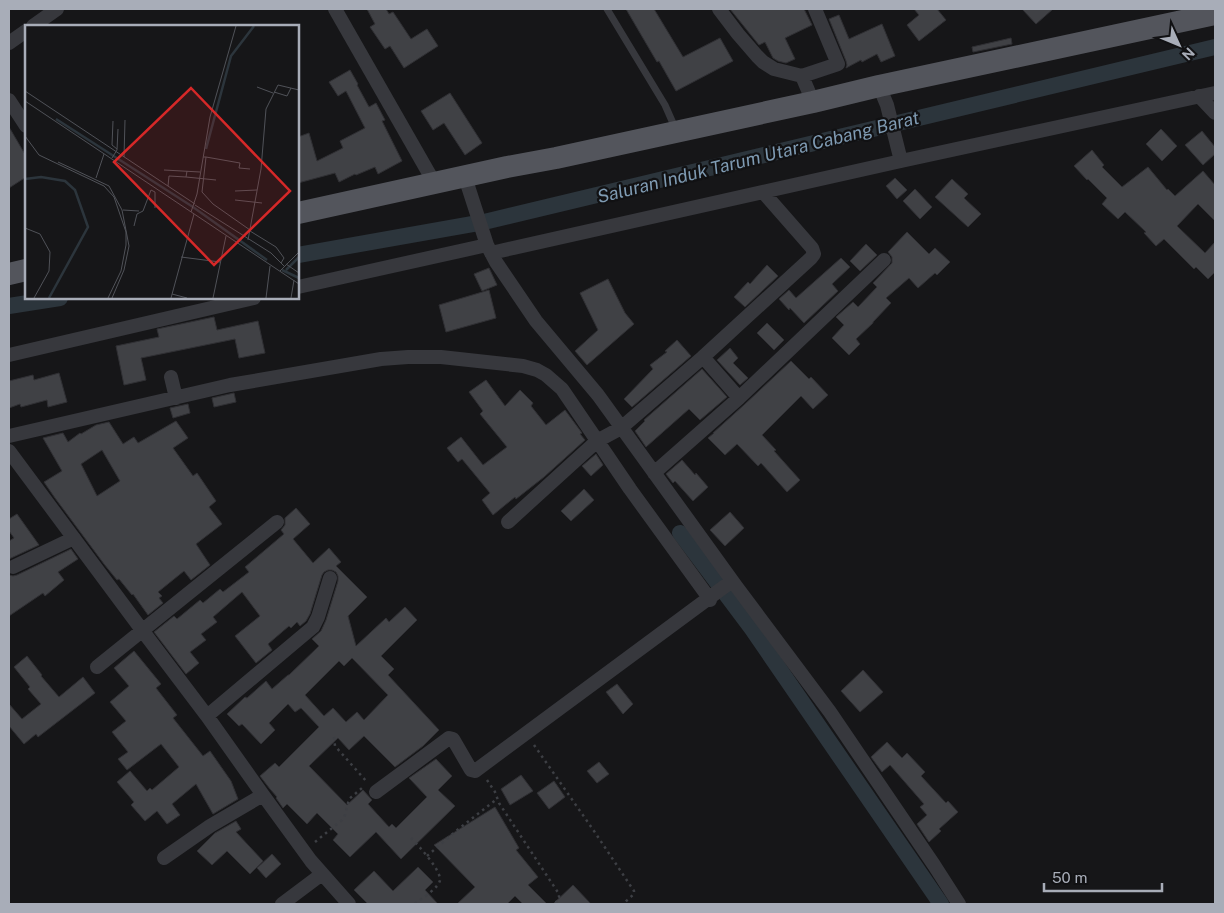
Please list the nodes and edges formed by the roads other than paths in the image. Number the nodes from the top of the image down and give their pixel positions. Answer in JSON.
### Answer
{"nodes":[{"id":1,"x":57,"y":9,"type":"edge"},
{"id":2,"x":335,"y":9,"type":"edge"},
{"id":3,"x":607,"y":9,"type":"edge"},
{"id":4,"x":719,"y":9,"type":"edge"},
{"id":5,"x":814,"y":9,"type":"edge"},
{"id":6,"x":1215,"y":14,"type":"edge"},
{"id":7,"x":34,"y":25,"type":"edge"},
{"id":8,"x":25,"y":32,"type":"edge"},
{"id":9,"x":9,"y":43,"type":"edge"},
{"id":10,"x":803,"y":77,"type":"junction"},
{"id":11,"x":1215,"y":93,"type":"edge"},
{"id":12,"x":883,"y":96,"type":"junction"},
{"id":13,"x":1198,"y":96,"type":"junction"},
{"id":14,"x":811,"y":99,"type":"junction"},
{"id":15,"x":9,"y":100,"type":"edge"},
{"id":16,"x":1215,"y":113,"type":"edge"},
{"id":17,"x":25,"y":124,"type":"edge"},
{"id":18,"x":674,"y":127,"type":"junction"},
{"id":19,"x":900,"y":156,"type":"junction"},
{"id":20,"x":435,"y":184,"type":"junction"},
{"id":21,"x":468,"y":185,"type":"junction"},
{"id":22,"x":763,"y":192,"type":"junction"},
{"id":23,"x":299,"y":213,"type":"edge"},
{"id":24,"x":489,"y":249,"type":"junction"},
{"id":25,"x":884,"y":260,"type":"dead end"},
{"id":26,"x":25,"y":270,"type":"edge"},
{"id":27,"x":9,"y":274,"type":"edge"},
{"id":28,"x":299,"y":287,"type":"edge"},
{"id":29,"x":250,"y":299,"type":"edge"},
{"id":30,"x":9,"y":355,"type":"edge"},
{"id":31,"x":702,"y":357,"type":"junction"},
{"id":32,"x":571,"y":380,"type":"junction"},
{"id":33,"x":739,"y":398,"type":"junction"},
{"id":34,"x":618,"y":429,"type":"junction"},
{"id":35,"x":9,"y":436,"type":"edge"},
{"id":36,"x":599,"y":440,"type":"junction"},
{"id":37,"x":9,"y":451,"type":"edge"},
{"id":38,"x":654,"y":473,"type":"junction"},
{"id":39,"x":277,"y":522,"type":"dead end"},
{"id":40,"x":508,"y":522,"type":"dead end"},
{"id":41,"x":74,"y":538,"type":"junction"},
{"id":42,"x":13,"y":567,"type":"dead end"},
{"id":43,"x":330,"y":578,"type":"dead end"},
{"id":44,"x":730,"y":582,"type":"junction"},
{"id":45,"x":710,"y":598,"type":"junction"},
{"id":46,"x":142,"y":630,"type":"junction"},
{"id":47,"x":97,"y":667,"type":"dead end"},
{"id":48,"x":207,"y":716,"type":"junction"},
{"id":49,"x":372,"y":788,"type":"road end"},
{"id":50,"x":263,"y":796,"type":"junction"},
{"id":51,"x":164,"y":858,"type":"dead end"},
{"id":52,"x":322,"y":874,"type":"junction"},
{"id":53,"x":282,"y":904,"type":"edge"},
{"id":54,"x":349,"y":904,"type":"edge"},
{"id":55,"x":959,"y":904,"type":"edge"}],
"edges":[{"from":1,"to":7,"type":"street"},
{"from":2,"to":20,"type":"street"},
{"from":3,"to":18,"type":"lane"},
{"from":4,"to":10,"type":"street"},
{"from":5,"to":10,"type":"street"},
{"from":6,"to":12,"type":"main road"},
{"from":8,"to":9,"type":"street"},
{"from":10,"to":14,"type":"street"},
{"from":11,"to":13,"type":"street"},
{"from":12,"to":14,"type":"main road"},
{"from":12,"to":19,"type":"street"},
{"from":13,"to":16,"type":"street"},
{"from":13,"to":19,"type":"street"},
{"from":14,"to":18,"type":"main road"},
{"from":15,"to":17,"type":"street"},
{"from":18,"to":21,"type":"main road"},
{"from":19,"to":22,"type":"street"},
{"from":20,"to":21,"type":"main road"},
{"from":20,"to":23,"type":"main road"},
{"from":21,"to":24,"type":"street"},
{"from":22,"to":24,"type":"street"},
{"from":22,"to":31,"type":"street"},
{"from":24,"to":28,"type":"street"},
{"from":24,"to":32,"type":"street"},
{"from":25,"to":33,"type":"street"},
{"from":26,"to":27,"type":"main road"},
{"from":29,"to":30,"type":"street"},
{"from":31,"to":33,"type":"street"},
{"from":31,"to":34,"type":"street"},
{"from":32,"to":34,"type":"street"},
{"from":32,"to":35,"type":"street"},
{"from":32,"to":36,"type":"street"},
{"from":33,"to":38,"type":"street"},
{"from":34,"to":36,"type":"street"},
{"from":34,"to":38,"type":"street"},
{"from":36,"to":40,"type":"street"},
{"from":36,"to":45,"type":"street"},
{"from":37,"to":41,"type":"street"},
{"from":38,"to":44,"type":"street"},
{"from":39,"to":46,"type":"street"},
{"from":41,"to":42,"type":"street"},
{"from":41,"to":46,"type":"street"},
{"from":43,"to":48,"type":"street"},
{"from":44,"to":45,"type":"street"},
{"from":44,"to":55,"type":"street"},
{"from":45,"to":49,"type":"street"},
{"from":46,"to":47,"type":"street"},
{"from":46,"to":48,"type":"street"},
{"from":48,"to":50,"type":"street"},
{"from":50,"to":51,"type":"street"},
{"from":50,"to":52,"type":"street"},
{"from":52,"to":53,"type":"street"},
{"from":52,"to":54,"type":"street"}]}
